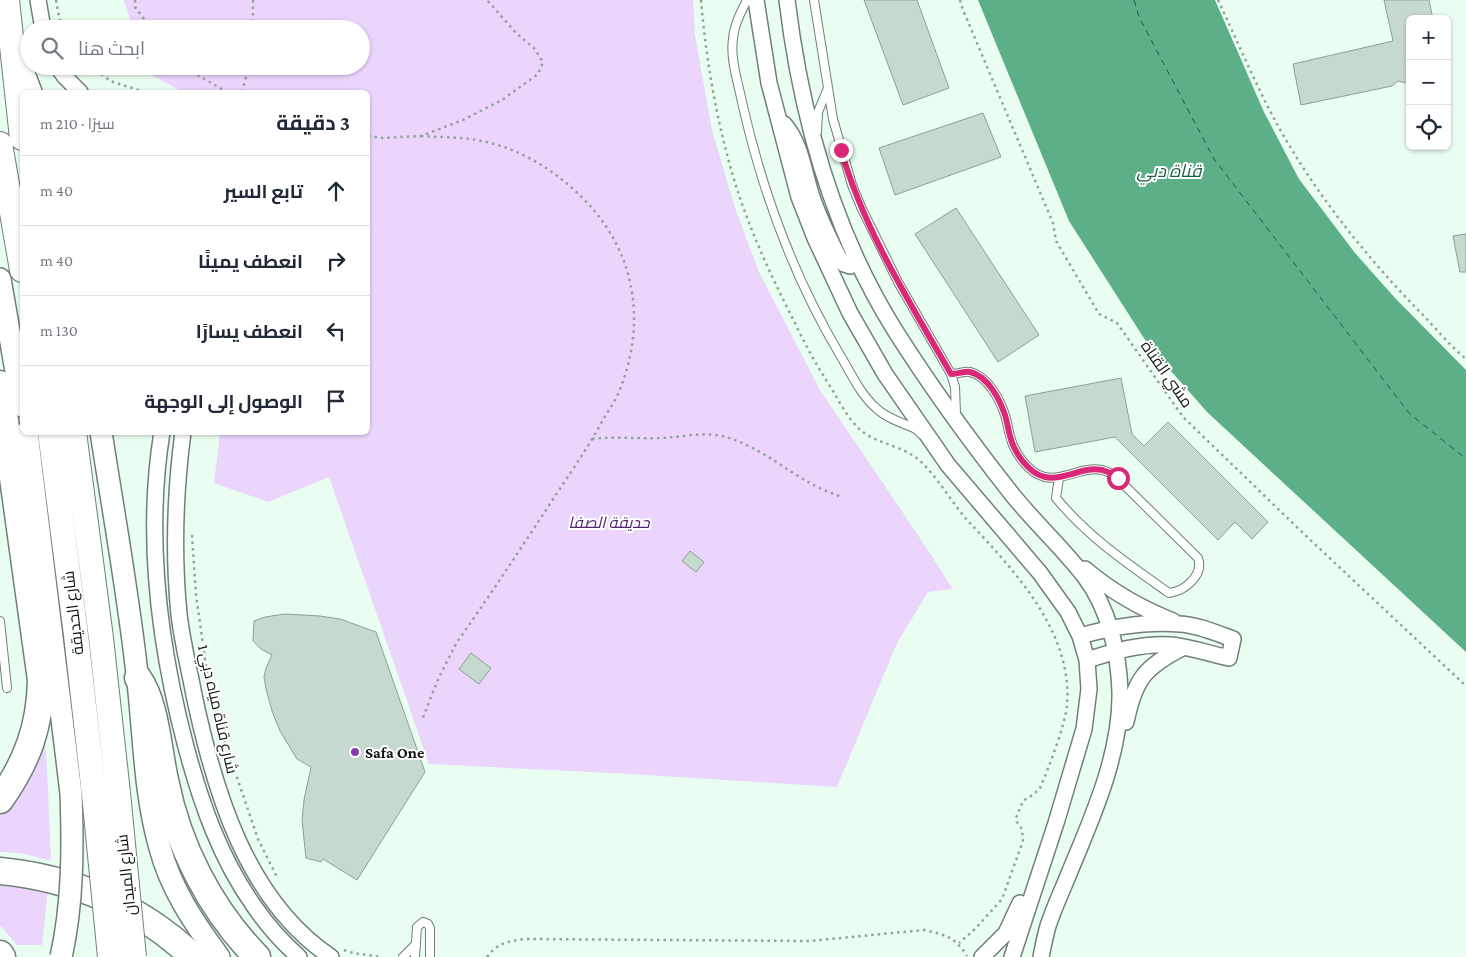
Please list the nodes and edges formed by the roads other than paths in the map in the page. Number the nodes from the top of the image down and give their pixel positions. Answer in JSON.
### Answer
{"nodes":[{"id":1,"x":7,"y":0,"type":"edge"},
{"id":2,"x":38,"y":0,"type":"edge"},
{"id":3,"x":747,"y":0,"type":"edge"},
{"id":4,"x":756,"y":0,"type":"edge"},
{"id":5,"x":787,"y":0,"type":"edge"},
{"id":6,"x":814,"y":0,"type":"edge"},
{"id":7,"x":41,"y":20,"type":"edge"},
{"id":8,"x":11,"y":42,"type":"junction"},
{"id":9,"x":20,"y":63,"type":"edge"},
{"id":10,"x":25,"y":75,"type":"edge"},
{"id":11,"x":64,"y":75,"type":"edge"},
{"id":12,"x":828,"y":87,"type":"junction"},
{"id":13,"x":31,"y":90,"type":"edge"},
{"id":14,"x":78,"y":90,"type":"edge"},
{"id":15,"x":776,"y":116,"type":"junction"},
{"id":16,"x":20,"y":121,"type":"edge"},
{"id":17,"x":0,"y":144,"type":"edge"},
{"id":18,"x":815,"y":149,"type":"junction"},
{"id":19,"x":856,"y":256,"type":"junction"},
{"id":20,"x":20,"y":259,"type":"edge"},
{"id":21,"x":0,"y":279,"type":"edge"},
{"id":22,"x":951,"y":374,"type":"junction"},
{"id":23,"x":0,"y":384,"type":"edge"},
{"id":24,"x":20,"y":394,"type":"edge"},
{"id":25,"x":956,"y":420,"type":"junction"},
{"id":26,"x":27,"y":435,"type":"edge"},
{"id":27,"x":50,"y":435,"type":"edge"},
{"id":28,"x":74,"y":435,"type":"edge"},
{"id":29,"x":101,"y":435,"type":"edge"},
{"id":30,"x":162,"y":435,"type":"edge"},
{"id":31,"x":183,"y":435,"type":"edge"},
{"id":32,"x":935,"y":447,"type":"junction"},
{"id":33,"x":1059,"y":478,"type":"junction"},
{"id":34,"x":1062,"y":550,"type":"junction"},
{"id":35,"x":0,"y":621,"type":"edge"},
{"id":36,"x":1181,"y":624,"type":"junction"},
{"id":37,"x":1109,"y":628,"type":"junction"},
{"id":38,"x":1080,"y":636,"type":"junction"},
{"id":39,"x":1184,"y":647,"type":"junction"},
{"id":40,"x":1116,"y":651,"type":"junction"},
{"id":41,"x":1087,"y":660,"type":"junction"},
{"id":42,"x":138,"y":678,"type":"junction"},
{"id":43,"x":7,"y":688,"type":"dead end"},
{"id":44,"x":1114,"y":753,"type":"junction"},
{"id":45,"x":82,"y":793,"type":"junction"},
{"id":46,"x":118,"y":793,"type":"joint"},
{"id":47,"x":0,"y":800,"type":"edge"},
{"id":48,"x":1052,"y":837,"type":"junction"},
{"id":49,"x":0,"y":871,"type":"edge"},
{"id":50,"x":1049,"y":924,"type":"junction"},
{"id":51,"x":416,"y":944,"type":"junction"},
{"id":52,"x":334,"y":951,"type":"edge"},
{"id":53,"x":430,"y":953,"type":"edge"},
{"id":54,"x":61,"y":957,"type":"edge"},
{"id":55,"x":110,"y":957,"type":"edge"},
{"id":56,"x":134,"y":957,"type":"edge"},
{"id":57,"x":193,"y":957,"type":"edge"},
{"id":58,"x":220,"y":957,"type":"edge"},
{"id":59,"x":257,"y":957,"type":"edge"},
{"id":60,"x":299,"y":957,"type":"edge"},
{"id":61,"x":403,"y":957,"type":"edge"},
{"id":62,"x":415,"y":957,"type":"edge"},
{"id":63,"x":434,"y":957,"type":"edge"},
{"id":64,"x":982,"y":957,"type":"edge"},
{"id":65,"x":1012,"y":957,"type":"edge"},
{"id":66,"x":1041,"y":957,"type":"edge"},
{"id":67,"x":1054,"y":957,"type":"edge"}],
"edges":[{"from":1,"to":8,"type":"main road"},
{"from":2,"to":7,"type":"street"},
{"from":3,"to":32,"type":"lane"},
{"from":4,"to":15,"type":"street"},
{"from":5,"to":18,"type":"street"},
{"from":6,"to":12,"type":"lane"},
{"from":8,"to":9,"type":"main road"},
{"from":8,"to":16,"type":"main road"},
{"from":10,"to":13,"type":"main road"},
{"from":11,"to":14,"type":"street"},
{"from":12,"to":18,"type":"lane"},
{"from":12,"to":22,"type":"lane"},
{"from":15,"to":19,"type":"street"},
{"from":15,"to":32,"type":"street"},
{"from":17,"to":20,"type":"main road"},
{"from":18,"to":19,"type":"street"},
{"from":19,"to":25,"type":"street"},
{"from":21,"to":24,"type":"main road"},
{"from":22,"to":25,"type":"lane"},
{"from":22,"to":33,"type":"lane"},
{"from":23,"to":47,"type":"highway"},
{"from":25,"to":34,"type":"street"},
{"from":26,"to":45,"type":"main road"},
{"from":27,"to":45,"type":"main road","name":"شارع الحديقة"},
{"from":28,"to":46,"type":"main road","name":"شارع الحديقة"},
{"from":29,"to":42,"type":"main road"},
{"from":30,"to":60,"type":"street"},
{"from":31,"to":52,"type":"street","name":"شارع قناة مياه دبي 1"},
{"from":32,"to":38,"type":"street"},
{"from":33,"to":33,"type":"lane"},
{"from":34,"to":36,"type":"street"},
{"from":34,"to":37,"type":"street"},
{"from":35,"to":43,"type":"lane"},
{"from":36,"to":37,"type":"street"},
{"from":36,"to":39,"type":"street"},
{"from":37,"to":38,"type":"street"},
{"from":37,"to":40,"type":"street"},
{"from":38,"to":41,"type":"street"},
{"from":39,"to":40,"type":"street"},
{"from":39,"to":44,"type":"street"},
{"from":40,"to":41,"type":"street"},
{"from":40,"to":44,"type":"street"},
{"from":41,"to":48,"type":"street"},
{"from":42,"to":58,"type":"main road"},
{"from":42,"to":59,"type":"highway"},
{"from":44,"to":50,"type":"street"},
{"from":45,"to":54,"type":"main road","bridge":true},
{"from":45,"to":55,"type":"main road","name":"شارع الميدان","bridge":true},
{"from":46,"to":56,"type":"main road","name":"شارع الميدان","bridge":true},
{"from":48,"to":64,"type":"street"},
{"from":48,"to":65,"type":"street"},
{"from":49,"to":57,"type":"highway"},
{"from":50,"to":66,"type":"street"},
{"from":50,"to":67,"type":"street"},
{"from":51,"to":53,"type":"lane"},
{"from":51,"to":61,"type":"lane"},
{"from":51,"to":62,"type":"lane"},
{"from":53,"to":63,"type":"lane"}]}
